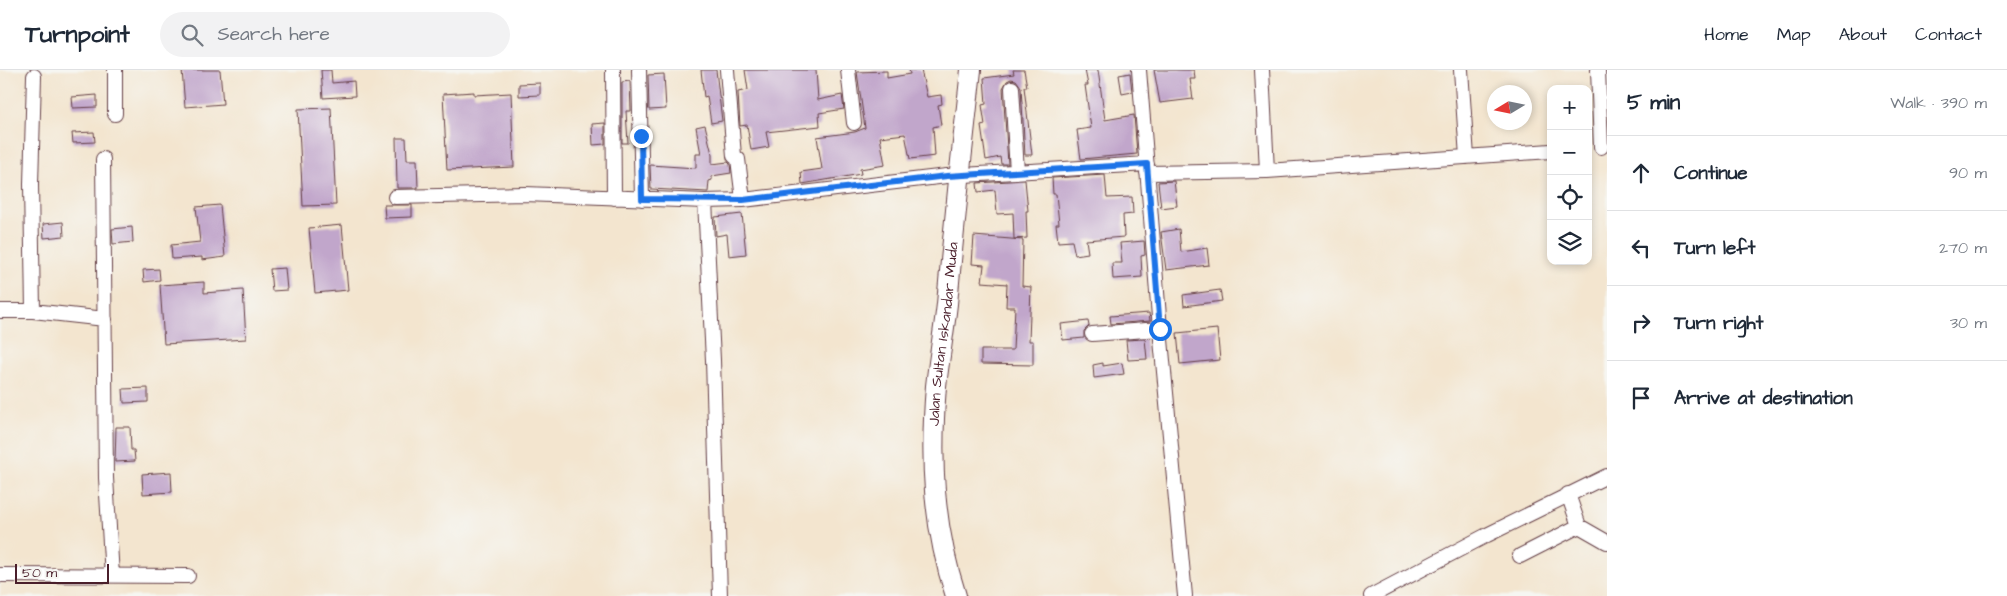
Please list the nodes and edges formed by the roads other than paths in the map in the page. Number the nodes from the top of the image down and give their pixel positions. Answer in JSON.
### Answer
{"nodes":[{"id":1,"x":115,"y":70,"type":"edge"},
{"id":2,"x":613,"y":70,"type":"edge"},
{"id":3,"x":639,"y":70,"type":"edge"},
{"id":4,"x":727,"y":70,"type":"edge"},
{"id":5,"x":848,"y":70,"type":"edge"},
{"id":6,"x":971,"y":70,"type":"edge"},
{"id":7,"x":1139,"y":70,"type":"edge"},
{"id":8,"x":1262,"y":70,"type":"edge"},
{"id":9,"x":1461,"y":70,"type":"edge"},
{"id":10,"x":1598,"y":70,"type":"edge"},
{"id":11,"x":34,"y":76,"type":"dead end"},
{"id":12,"x":1012,"y":88,"type":"dead end"},
{"id":13,"x":115,"y":114,"type":"dead end"},
{"id":14,"x":854,"y":123,"type":"dead end"},
{"id":15,"x":1599,"y":147,"type":"edge"},
{"id":16,"x":1547,"y":151,"type":"edge"},
{"id":17,"x":1467,"y":157,"type":"junction"},
{"id":18,"x":103,"y":159,"type":"dead end"},
{"id":19,"x":1147,"y":168,"type":"junction"},
{"id":20,"x":1267,"y":171,"type":"junction"},
{"id":21,"x":1017,"y":172,"type":"junction"},
{"id":22,"x":959,"y":176,"type":"junction"},
{"id":23,"x":396,"y":197,"type":"dead end"},
{"id":24,"x":614,"y":198,"type":"junction"},
{"id":25,"x":642,"y":199,"type":"junction"},
{"id":26,"x":743,"y":200,"type":"junction"},
{"id":27,"x":705,"y":201,"type":"junction"},
{"id":28,"x":0,"y":311,"type":"edge"},
{"id":29,"x":33,"y":311,"type":"junction"},
{"id":30,"x":106,"y":319,"type":"junction"},
{"id":31,"x":1160,"y":329,"type":"junction"},
{"id":32,"x":1092,"y":334,"type":"dead end"},
{"id":33,"x":1607,"y":476,"type":"edge"},
{"id":34,"x":1568,"y":494,"type":"junction"},
{"id":35,"x":1579,"y":526,"type":"junction"},
{"id":36,"x":1607,"y":542,"type":"edge"},
{"id":37,"x":1520,"y":556,"type":"dead end"},
{"id":38,"x":0,"y":574,"type":"edge"},
{"id":39,"x":112,"y":576,"type":"junction"},
{"id":40,"x":188,"y":576,"type":"dead end"},
{"id":41,"x":720,"y":596,"type":"edge"},
{"id":42,"x":956,"y":596,"type":"edge"},
{"id":43,"x":1185,"y":596,"type":"edge"},
{"id":44,"x":1371,"y":596,"type":"edge"}],
"edges":[{"from":1,"to":13,"type":"street"},
{"from":2,"to":24,"type":"street"},
{"from":3,"to":25,"type":"street"},
{"from":4,"to":26,"type":"street"},
{"from":5,"to":14,"type":"street"},
{"from":6,"to":22,"type":"highway","name":"Jalan Sultan Iskandar Muda"},
{"from":7,"to":19,"type":"street"},
{"from":8,"to":20,"type":"street"},
{"from":9,"to":17,"type":"street"},
{"from":10,"to":15,"type":"street"},
{"from":11,"to":29,"type":"street"},
{"from":12,"to":21,"type":"street"},
{"from":16,"to":17,"type":"street"},
{"from":17,"to":20,"type":"street"},
{"from":18,"to":30,"type":"street"},
{"from":19,"to":20,"type":"street"},
{"from":19,"to":21,"type":"street"},
{"from":19,"to":31,"type":"street"},
{"from":21,"to":22,"type":"street"},
{"from":22,"to":26,"type":"street"},
{"from":22,"to":42,"type":"highway","name":"Jalan Sultan Iskandar Muda"},
{"from":23,"to":24,"type":"street"},
{"from":24,"to":25,"type":"street"},
{"from":25,"to":27,"type":"street"},
{"from":26,"to":27,"type":"street"},
{"from":27,"to":41,"type":"street"},
{"from":28,"to":29,"type":"street"},
{"from":29,"to":30,"type":"street"},
{"from":30,"to":39,"type":"street"},
{"from":31,"to":32,"type":"street"},
{"from":31,"to":43,"type":"street"},
{"from":33,"to":34,"type":"street"},
{"from":34,"to":35,"type":"street"},
{"from":34,"to":44,"type":"street"},
{"from":35,"to":36,"type":"street"},
{"from":35,"to":37,"type":"street"},
{"from":38,"to":39,"type":"street"},
{"from":39,"to":40,"type":"street"}]}
